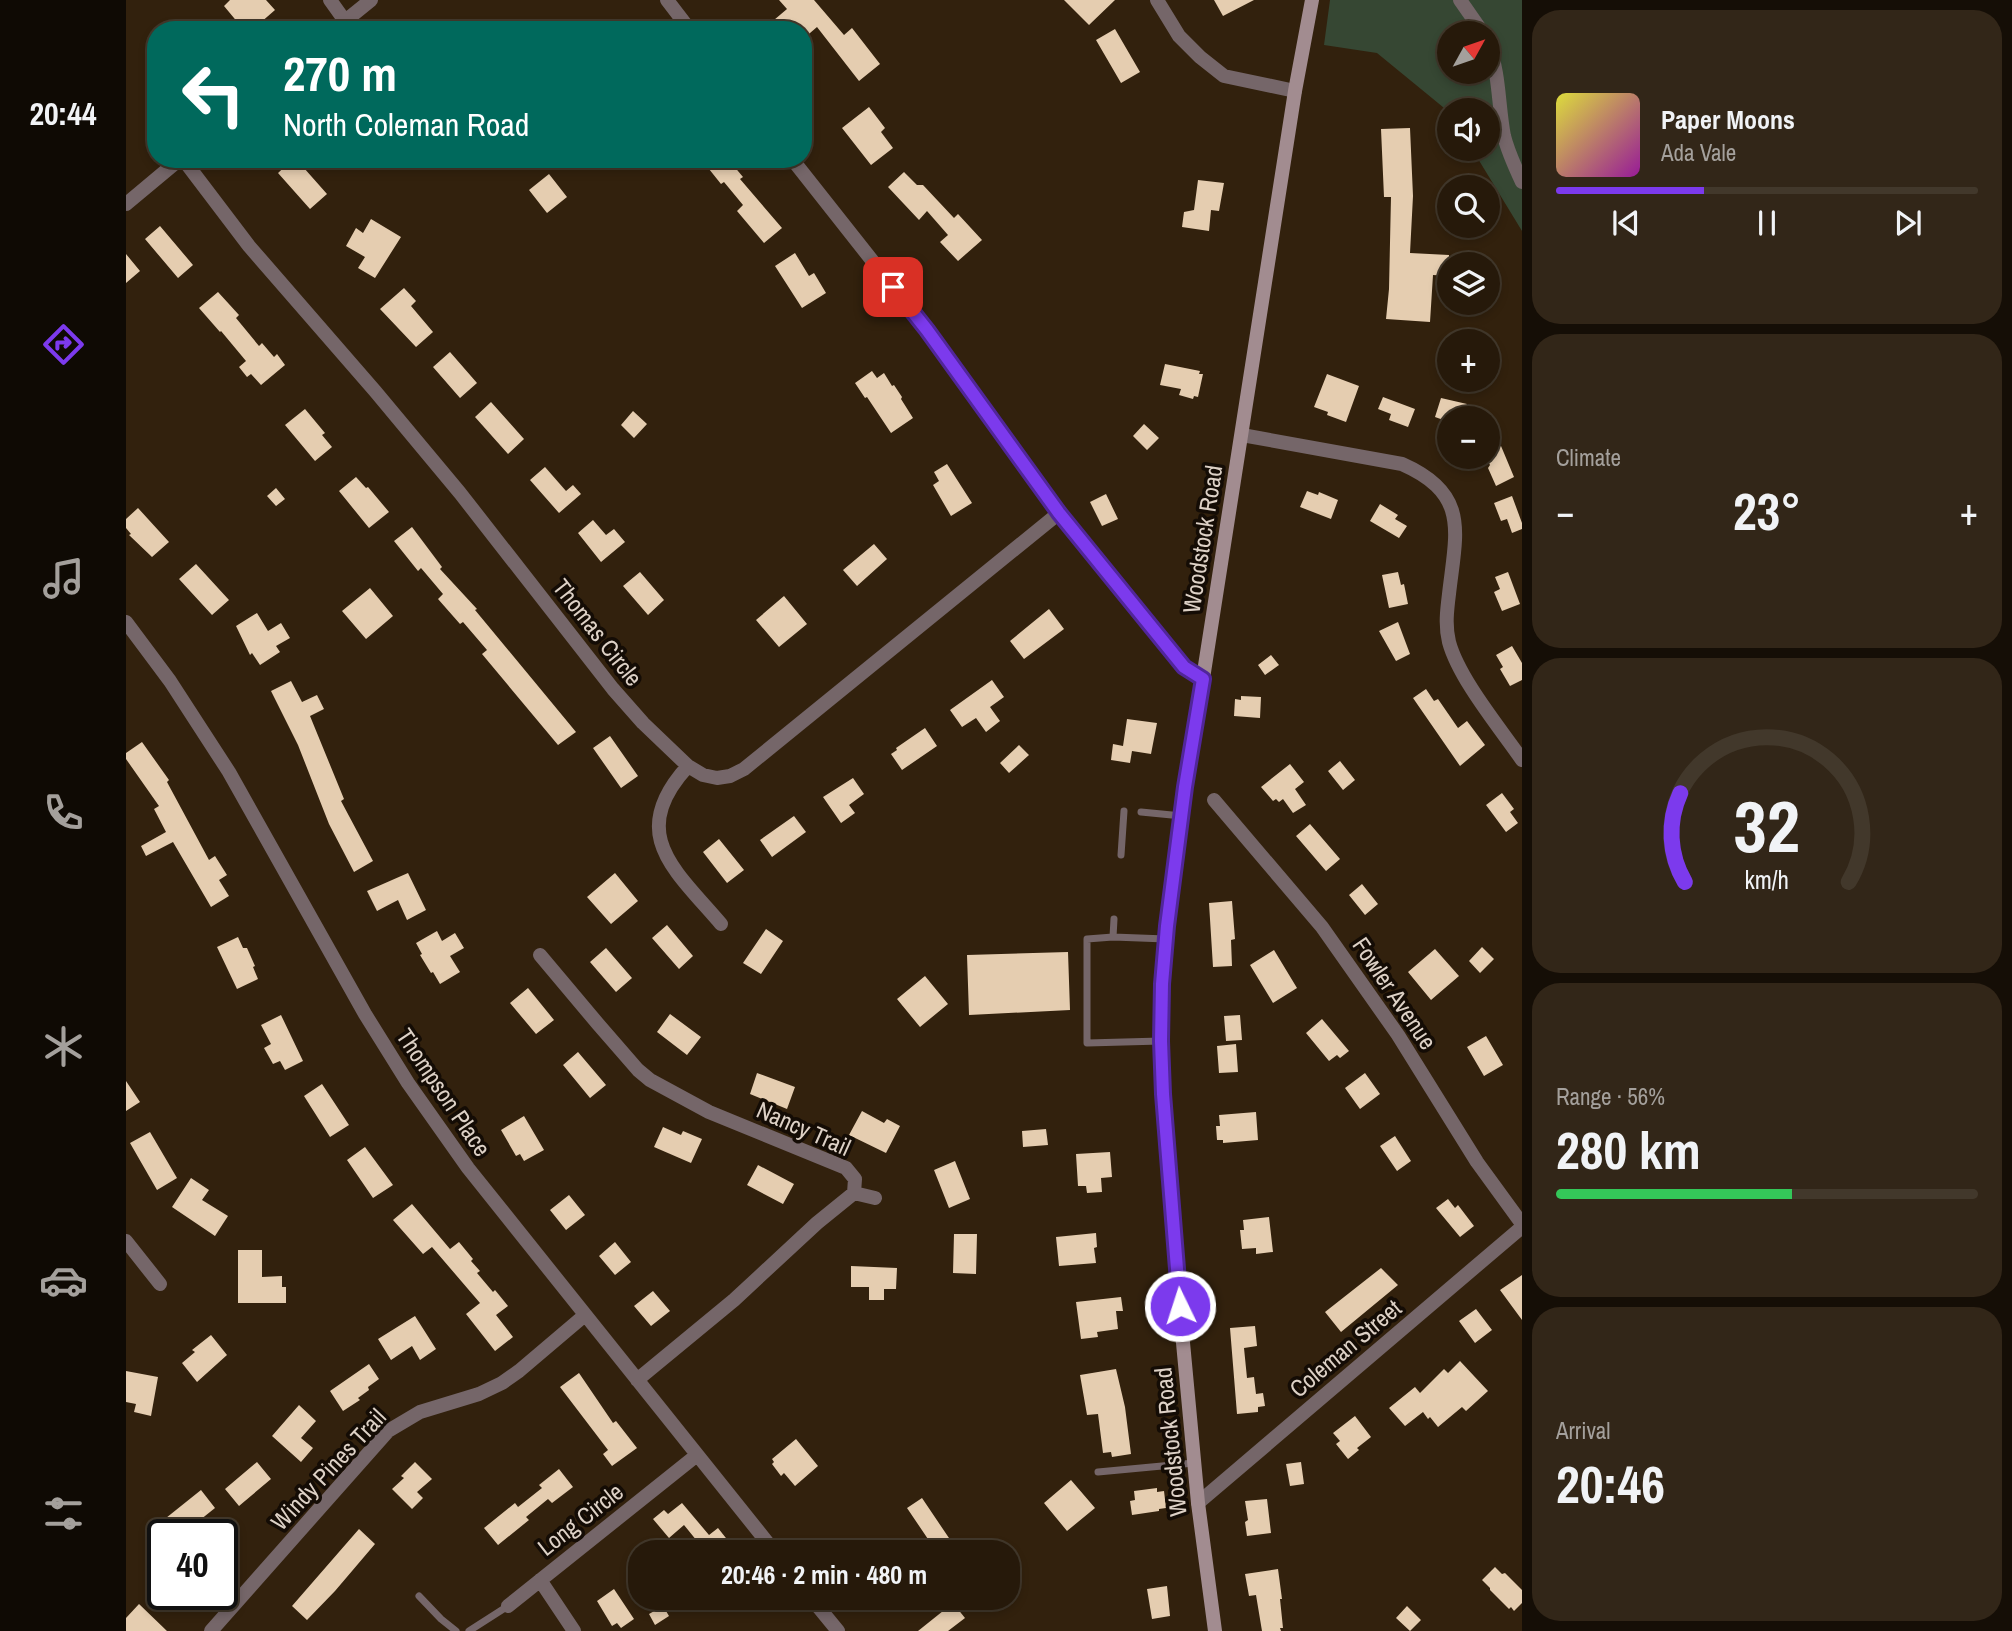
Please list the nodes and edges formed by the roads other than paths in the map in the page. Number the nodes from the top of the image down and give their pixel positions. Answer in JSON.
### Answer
{"nodes":[{"id":1,"x":330,"y":0,"type":"edge"},
{"id":2,"x":371,"y":0,"type":"edge"},
{"id":3,"x":667,"y":0,"type":"edge"},
{"id":4,"x":1157,"y":0,"type":"edge"},
{"id":5,"x":1312,"y":0,"type":"edge"},
{"id":6,"x":1460,"y":0,"type":"edge"},
{"id":7,"x":338,"y":21,"type":"edge"},
{"id":8,"x":345,"y":21,"type":"edge"},
{"id":9,"x":683,"y":21,"type":"edge"},
{"id":10,"x":1475,"y":21,"type":"edge"},
{"id":11,"x":1497,"y":84,"type":"edge"},
{"id":12,"x":1296,"y":92,"type":"junction"},
{"id":13,"x":170,"y":168,"type":"edge"},
{"id":14,"x":188,"y":168,"type":"edge"},
{"id":15,"x":799,"y":168,"type":"edge"},
{"id":16,"x":1522,"y":182,"type":"edge"},
{"id":17,"x":126,"y":204,"type":"edge"},
{"id":18,"x":1242,"y":435,"type":"junction"},
{"id":19,"x":1059,"y":513,"type":"junction"},
{"id":20,"x":126,"y":622,"type":"edge"},
{"id":21,"x":1203,"y":679,"type":"junction"},
{"id":22,"x":1522,"y":760,"type":"edge"},
{"id":23,"x":688,"y":766,"type":"junction"},
{"id":24,"x":1214,"y":800,"type":"dead end"},
{"id":25,"x":1124,"y":811,"type":"dead end"},
{"id":26,"x":1142,"y":812,"type":"dead end"},
{"id":27,"x":1182,"y":816,"type":"junction"},
{"id":28,"x":1121,"y":855,"type":"dead end"},
{"id":29,"x":1114,"y":919,"type":"dead end"},
{"id":30,"x":721,"y":924,"type":"dead end"},
{"id":31,"x":1113,"y":937,"type":"junction"},
{"id":32,"x":1166,"y":939,"type":"junction"},
{"id":33,"x":540,"y":955,"type":"dead end"},
{"id":34,"x":1161,"y":1041,"type":"junction"},
{"id":35,"x":854,"y":1192,"type":"junction"},
{"id":36,"x":875,"y":1198,"type":"dead end"},
{"id":37,"x":1522,"y":1226,"type":"edge"},
{"id":38,"x":126,"y":1241,"type":"edge"},
{"id":39,"x":160,"y":1284,"type":"dead end"},
{"id":40,"x":585,"y":1315,"type":"junction"},
{"id":41,"x":637,"y":1380,"type":"junction"},
{"id":42,"x":697,"y":1455,"type":"junction"},
{"id":43,"x":1194,"y":1463,"type":"junction"},
{"id":44,"x":1098,"y":1472,"type":"dead end"},
{"id":45,"x":1198,"y":1503,"type":"junction"},
{"id":46,"x":765,"y":1540,"type":"edge"},
{"id":47,"x":540,"y":1580,"type":"junction"},
{"id":48,"x":419,"y":1596,"type":"dead end"},
{"id":49,"x":508,"y":1605,"type":"joint"},
{"id":50,"x":821,"y":1610,"type":"edge"},
{"id":51,"x":211,"y":1631,"type":"edge"},
{"id":52,"x":456,"y":1631,"type":"edge"},
{"id":53,"x":469,"y":1631,"type":"edge"},
{"id":54,"x":574,"y":1631,"type":"edge"},
{"id":55,"x":838,"y":1631,"type":"edge"},
{"id":56,"x":1214,"y":1631,"type":"edge"}],
"edges":[{"from":1,"to":7,"type":"street"},
{"from":2,"to":8,"type":"street"},
{"from":3,"to":9,"type":"street"},
{"from":4,"to":12,"type":"street"},
{"from":5,"to":12,"type":"street","name":"Woodstock Road"},
{"from":6,"to":10,"type":"street"},
{"from":11,"to":16,"type":"street"},
{"from":12,"to":18,"type":"street","name":"Woodstock Road"},
{"from":13,"to":17,"type":"street"},
{"from":14,"to":23,"type":"street","name":"Thomas Circle"},
{"from":15,"to":19,"type":"street"},
{"from":18,"to":21,"type":"street","name":"Woodstock Road"},
{"from":18,"to":22,"type":"street"},
{"from":19,"to":21,"type":"street"},
{"from":19,"to":23,"type":"street","name":"Thomas Circle"},
{"from":20,"to":40,"type":"street","name":"Thompson Place"},
{"from":21,"to":27,"type":"street","name":"Woodstock Road"},
{"from":23,"to":30,"type":"street"},
{"from":24,"to":37,"type":"street","name":"Fowler Avenue"},
{"from":25,"to":28,"type":"lane"},
{"from":26,"to":27,"type":"lane"},
{"from":27,"to":32,"type":"street","name":"Woodstock Road"},
{"from":29,"to":31,"type":"lane"},
{"from":31,"to":32,"type":"lane"},
{"from":31,"to":34,"type":"lane"},
{"from":32,"to":34,"type":"street","name":"Woodstock Road"},
{"from":33,"to":35,"type":"street","name":"Nancy Trail"},
{"from":34,"to":43,"type":"street","name":"Woodstock Road"},
{"from":35,"to":36,"type":"street"},
{"from":35,"to":41,"type":"street","name":"Nancy Trail"},
{"from":37,"to":45,"type":"street","name":"Coleman Street"},
{"from":38,"to":39,"type":"street"},
{"from":40,"to":41,"type":"street","name":"Thompson Place"},
{"from":40,"to":51,"type":"street","name":"Windy Pines Trail"},
{"from":41,"to":42,"type":"street","name":"Thompson Place"},
{"from":42,"to":46,"type":"street","name":"Thompson Place"},
{"from":42,"to":47,"type":"street","name":"Long Circle"},
{"from":43,"to":44,"type":"lane"},
{"from":43,"to":45,"type":"street","name":"Woodstock Road"},
{"from":45,"to":56,"type":"street","name":"Woodstock Road"},
{"from":47,"to":49,"type":"street"},
{"from":47,"to":54,"type":"street","name":"Long Circle"},
{"from":48,"to":52,"type":"lane"},
{"from":49,"to":53,"type":"lane"},
{"from":50,"to":55,"type":"street"}]}
